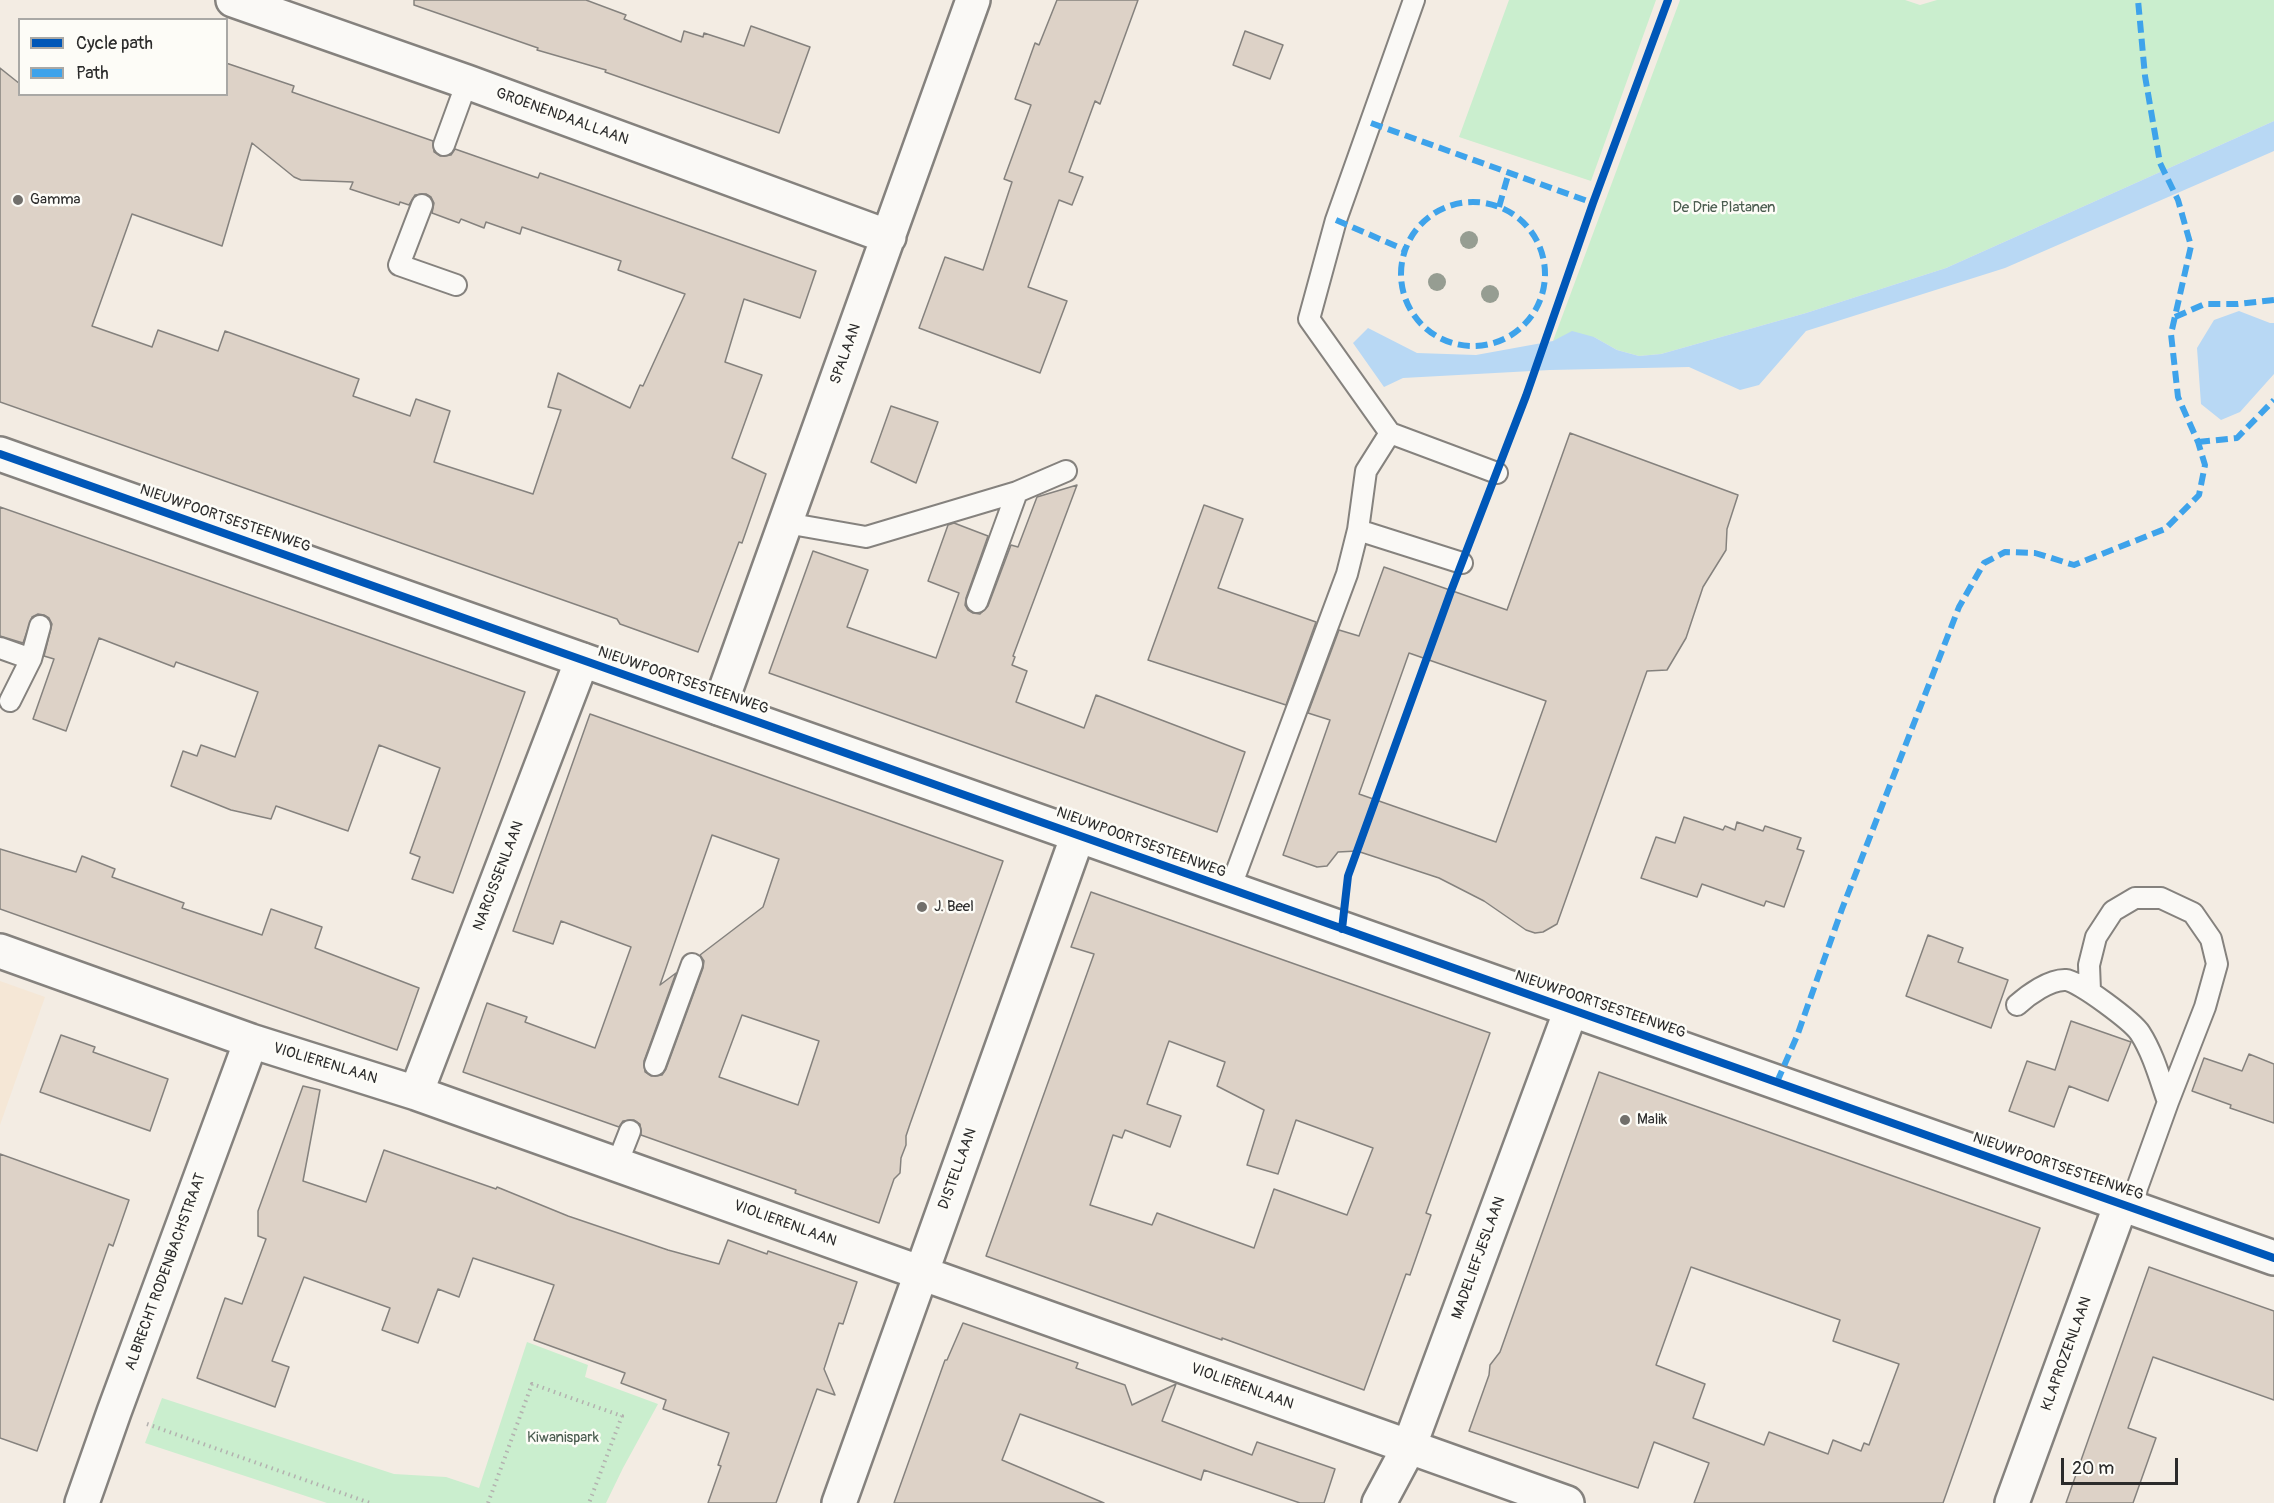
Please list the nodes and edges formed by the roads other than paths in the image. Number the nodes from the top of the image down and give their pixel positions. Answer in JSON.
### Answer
{"nodes":[{"id":1,"x":233,"y":0,"type":"edge"},
{"id":2,"x":973,"y":0,"type":"edge"},
{"id":3,"x":1414,"y":0,"type":"edge"},
{"id":4,"x":467,"y":82,"type":"junction"},
{"id":5,"x":444,"y":145,"type":"dead end"},
{"id":6,"x":422,"y":205,"type":"dead end"},
{"id":7,"x":889,"y":237,"type":"junction"},
{"id":8,"x":456,"y":285,"type":"dead end"},
{"id":9,"x":1389,"y":433,"type":"junction"},
{"id":10,"x":0,"y":454,"type":"edge"},
{"id":11,"x":1066,"y":471,"type":"dead end"},
{"id":12,"x":1497,"y":473,"type":"dead end"},
{"id":13,"x":1017,"y":492,"type":"junction"},
{"id":14,"x":786,"y":523,"type":"junction"},
{"id":15,"x":1358,"y":530,"type":"junction"},
{"id":16,"x":1462,"y":563,"type":"dead end"},
{"id":17,"x":977,"y":602,"type":"dead end"},
{"id":18,"x":40,"y":626,"type":"dead end"},
{"id":19,"x":0,"y":648,"type":"edge"},
{"id":20,"x":32,"y":659,"type":"junction"},
{"id":21,"x":582,"y":660,"type":"junction"},
{"id":22,"x":10,"y":701,"type":"dead end"},
{"id":23,"x":719,"y":708,"type":"junction"},
{"id":24,"x":1078,"y":835,"type":"junction"},
{"id":25,"x":1230,"y":889,"type":"junction"},
{"id":26,"x":0,"y":951,"type":"edge"},
{"id":27,"x":692,"y":964,"type":"dead end"},
{"id":28,"x":2090,"y":991,"type":"junction"},
{"id":29,"x":2017,"y":1005,"type":"dead end"},
{"id":30,"x":1571,"y":1010,"type":"junction"},
{"id":31,"x":251,"y":1041,"type":"junction"},
{"id":32,"x":655,"y":1065,"type":"dead end"},
{"id":33,"x":416,"y":1093,"type":"junction"},
{"id":34,"x":2168,"y":1102,"type":"junction"},
{"id":35,"x":630,"y":1131,"type":"dead end"},
{"id":36,"x":617,"y":1164,"type":"junction"},
{"id":37,"x":2127,"y":1206,"type":"junction"},
{"id":38,"x":2274,"y":1258,"type":"edge"},
{"id":39,"x":921,"y":1272,"type":"junction"},
{"id":40,"x":1409,"y":1447,"type":"junction"},
{"id":41,"x":82,"y":1503,"type":"edge"},
{"id":42,"x":839,"y":1503,"type":"edge"},
{"id":43,"x":1379,"y":1503,"type":"edge"},
{"id":44,"x":1567,"y":1503,"type":"edge"},
{"id":45,"x":2012,"y":1503,"type":"edge"}],
"edges":[{"from":1,"to":4,"type":"street","name":"GROENENDAALLAAN"},
{"from":2,"to":7,"type":"street","name":"SPALAAN"},
{"from":3,"to":9,"type":"lane"},
{"from":4,"to":5,"type":"lane"},
{"from":4,"to":7,"type":"street","name":"GROENENDAALLAAN"},
{"from":6,"to":8,"type":"lane"},
{"from":7,"to":14,"type":"street","name":"SPALAAN"},
{"from":9,"to":12,"type":"lane"},
{"from":9,"to":15,"type":"lane"},
{"from":10,"to":21,"type":"street","name":"NIEUWPOORTSESTEENWEG"},
{"from":11,"to":13,"type":"lane"},
{"from":13,"to":14,"type":"lane"},
{"from":13,"to":17,"type":"lane"},
{"from":14,"to":23,"type":"street","name":"SPALAAN"},
{"from":15,"to":16,"type":"lane"},
{"from":15,"to":25,"type":"lane"},
{"from":18,"to":20,"type":"lane"},
{"from":19,"to":20,"type":"lane"},
{"from":20,"to":22,"type":"lane"},
{"from":21,"to":23,"type":"street","name":"NIEUWPOORTSESTEENWEG"},
{"from":21,"to":33,"type":"street","name":"NARCISSENLAAN"},
{"from":23,"to":24,"type":"street","name":"NIEUWPOORTSESTEENWEG"},
{"from":24,"to":25,"type":"street","name":"NIEUWPOORTSESTEENWEG"},
{"from":24,"to":39,"type":"street","name":"DISTELLAAN"},
{"from":25,"to":30,"type":"street","name":"NIEUWPOORTSESTEENWEG"},
{"from":26,"to":31,"type":"street","name":"VIOLIERENLAAN"},
{"from":27,"to":32,"type":"lane"},
{"from":28,"to":29,"type":"lane"},
{"from":28,"to":34,"type":"lane"},
{"from":28,"to":34,"type":"lane"},
{"from":30,"to":37,"type":"street","name":"NIEUWPOORTSESTEENWEG"},
{"from":30,"to":40,"type":"street","name":"MADELIEFJESLAAN"},
{"from":31,"to":33,"type":"street","name":"VIOLIERENLAAN"},
{"from":31,"to":41,"type":"street","name":"ALBRECHT RODENBACHSTRAAT"},
{"from":33,"to":36,"type":"street","name":"VIOLIERENLAAN"},
{"from":34,"to":37,"type":"lane"},
{"from":35,"to":36,"type":"lane"},
{"from":36,"to":39,"type":"street","name":"VIOLIERENLAAN"},
{"from":37,"to":38,"type":"street","name":"NIEUWPOORTSESTEENWEG"},
{"from":37,"to":45,"type":"street","name":"KLAPROZENLAAN"},
{"from":39,"to":40,"type":"street","name":"VIOLIERENLAAN"},
{"from":39,"to":42,"type":"street","name":"DISTELLAAN"},
{"from":40,"to":43,"type":"street","name":"MADELIEFJESLAAN"},
{"from":40,"to":44,"type":"street","name":"VIOLIERENLAAN"}]}
